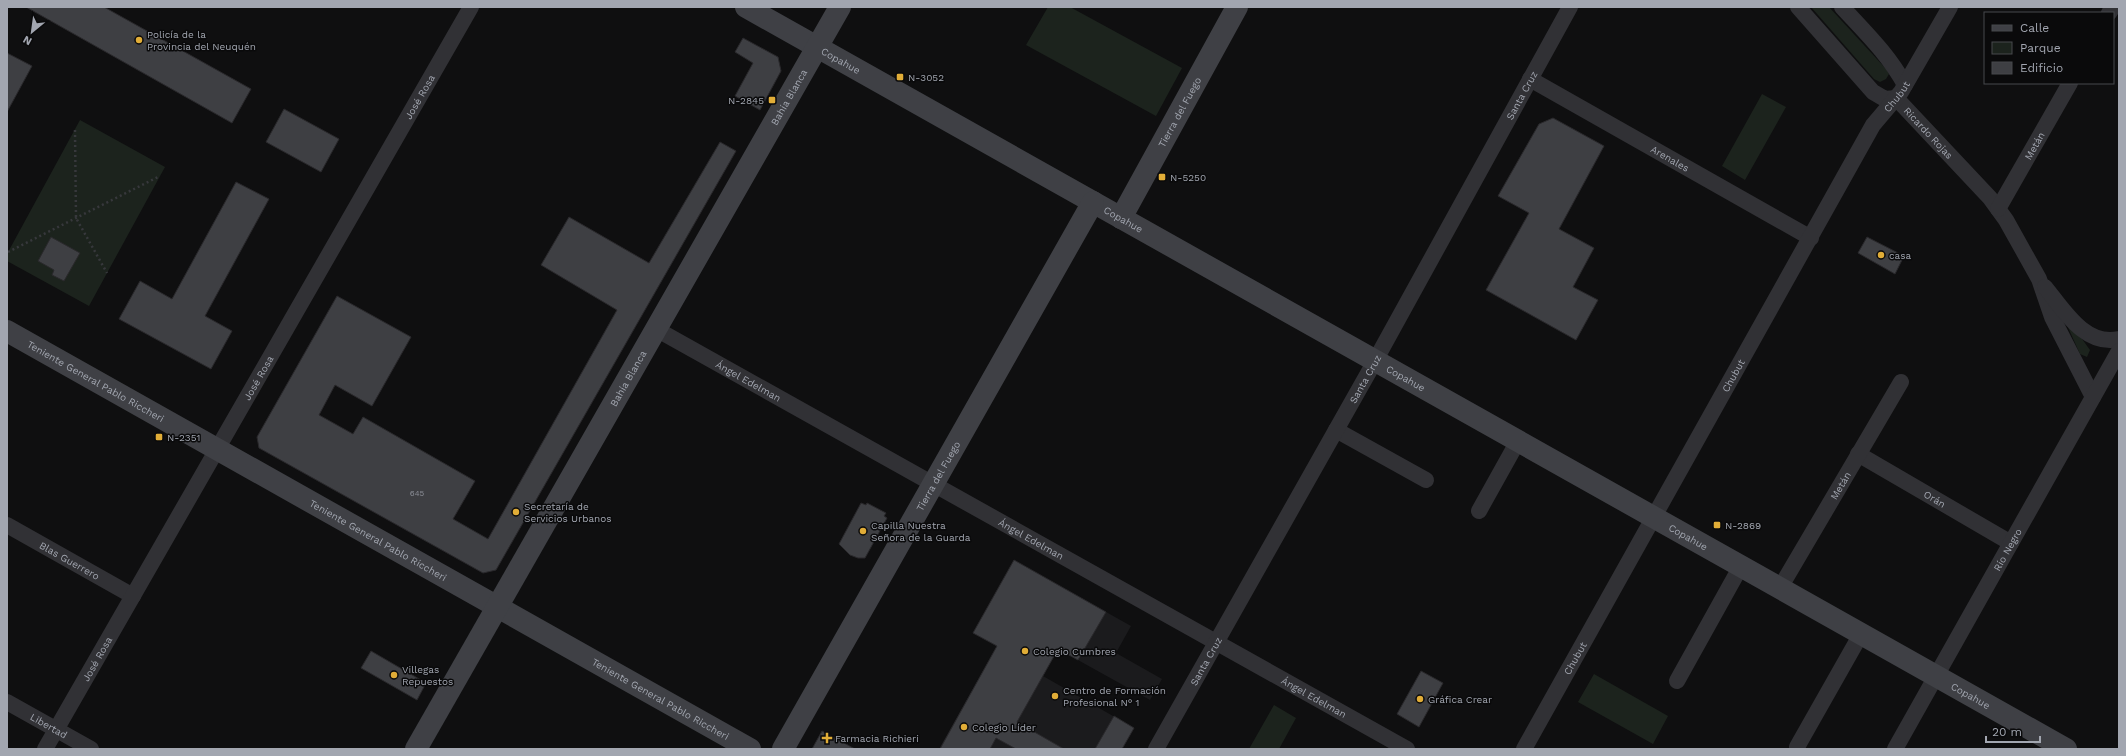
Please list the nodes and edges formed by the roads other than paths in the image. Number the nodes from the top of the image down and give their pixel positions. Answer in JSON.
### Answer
{"nodes":[{"id":1,"x":471,"y":7,"type":"edge"},
{"id":2,"x":746,"y":7,"type":"edge"},
{"id":3,"x":840,"y":7,"type":"edge"},
{"id":4,"x":1237,"y":7,"type":"edge"},
{"id":5,"x":1570,"y":7,"type":"edge"},
{"id":6,"x":1798,"y":7,"type":"edge"},
{"id":7,"x":1842,"y":7,"type":"edge"},
{"id":8,"x":1950,"y":7,"type":"edge"},
{"id":9,"x":817,"y":47,"type":"junction"},
{"id":10,"x":1530,"y":79,"type":"junction"},
{"id":11,"x":2069,"y":84,"type":"edge"},
{"id":12,"x":1905,"y":85,"type":"junction"},
{"id":13,"x":1896,"y":98,"type":"junction"},
{"id":14,"x":1094,"y":202,"type":"junction"},
{"id":15,"x":1998,"y":209,"type":"junction"},
{"id":16,"x":1121,"y":218,"type":"junction"},
{"id":17,"x":1811,"y":238,"type":"junction"},
{"id":18,"x":2039,"y":279,"type":"junction"},
{"id":19,"x":656,"y":329,"type":"junction"},
{"id":20,"x":7,"y":331,"type":"edge"},
{"id":21,"x":2119,"y":339,"type":"edge"},
{"id":22,"x":2119,"y":351,"type":"edge"},
{"id":23,"x":1375,"y":361,"type":"junction"},
{"id":24,"x":1901,"y":382,"type":"dead end"},
{"id":25,"x":2092,"y":398,"type":"junction"},
{"id":26,"x":1336,"y":430,"type":"junction"},
{"id":27,"x":1518,"y":441,"type":"junction"},
{"id":28,"x":217,"y":450,"type":"junction"},
{"id":29,"x":1858,"y":454,"type":"junction"},
{"id":30,"x":1426,"y":480,"type":"dead end"},
{"id":31,"x":933,"y":484,"type":"junction"},
{"id":32,"x":1479,"y":511,"type":"dead end"},
{"id":33,"x":1653,"y":517,"type":"junction"},
{"id":34,"x":7,"y":525,"type":"edge"},
{"id":35,"x":2011,"y":543,"type":"junction"},
{"id":36,"x":1741,"y":566,"type":"junction"},
{"id":37,"x":1780,"y":588,"type":"junction"},
{"id":38,"x":133,"y":596,"type":"junction"},
{"id":39,"x":496,"y":607,"type":"junction"},
{"id":40,"x":1861,"y":634,"type":"junction"},
{"id":41,"x":1216,"y":642,"type":"junction"},
{"id":42,"x":1936,"y":676,"type":"junction"},
{"id":43,"x":1677,"y":680,"type":"dead end"},
{"id":44,"x":7,"y":702,"type":"edge"},
{"id":45,"x":56,"y":730,"type":"junction"},
{"id":46,"x":1797,"y":747,"type":"dead end"},
{"id":47,"x":45,"y":749,"type":"edge"},
{"id":48,"x":91,"y":749,"type":"edge"},
{"id":49,"x":416,"y":749,"type":"edge"},
{"id":50,"x":750,"y":749,"type":"edge"},
{"id":51,"x":783,"y":749,"type":"edge"},
{"id":52,"x":1156,"y":749,"type":"edge"},
{"id":53,"x":1407,"y":749,"type":"edge"},
{"id":54,"x":1524,"y":749,"type":"edge"},
{"id":55,"x":1895,"y":749,"type":"edge"},
{"id":56,"x":2066,"y":749,"type":"edge"}],
"edges":[{"from":1,"to":28,"type":"street","name":"José Rosa"},
{"from":2,"to":9,"type":"street","name":"Copahue"},
{"from":3,"to":9,"type":"street","name":"Bahía Blanca"},
{"from":4,"to":16,"type":"street","name":"Tierra del Fuego"},
{"from":5,"to":10,"type":"street","name":"Santa Cruz"},
{"from":6,"to":13,"type":"street","name":"Ricardo Rojas"},
{"from":7,"to":12,"type":"street"},
{"from":8,"to":12,"type":"street","name":"Chubut"},
{"from":9,"to":14,"type":"street","name":"Copahue"},
{"from":9,"to":19,"type":"street","name":"Bahía Blanca"},
{"from":10,"to":17,"type":"street","name":"Arenales"},
{"from":10,"to":23,"type":"street","name":"Santa Cruz"},
{"from":11,"to":15,"type":"street","name":"Metán"},
{"from":12,"to":13,"type":"street","name":"Chubut"},
{"from":13,"to":15,"type":"street","name":"Ricardo Rojas"},
{"from":13,"to":17,"type":"street","name":"Chubut"},
{"from":14,"to":16,"type":"street","name":"Copahue"},
{"from":14,"to":31,"type":"street","name":"Tierra del Fuego"},
{"from":15,"to":18,"type":"street","name":"Ricardo Rojas"},
{"from":16,"to":23,"type":"street","name":"Copahue"},
{"from":17,"to":33,"type":"street","name":"Chubut"},
{"from":18,"to":21,"type":"street","name":"Ricardo Rojas"},
{"from":18,"to":25,"type":"street","name":"Ricardo Rojas"},
{"from":19,"to":31,"type":"street","name":"Ángel Edelman"},
{"from":19,"to":39,"type":"street","name":"Bahía Blanca"},
{"from":20,"to":28,"type":"street","name":"Teniente General Pablo Riccheri"},
{"from":22,"to":25,"type":"street","name":"Río Negro"},
{"from":23,"to":26,"type":"street","name":"Santa Cruz"},
{"from":23,"to":27,"type":"street","name":"Copahue"},
{"from":24,"to":29,"type":"street","name":"Metán"},
{"from":25,"to":35,"type":"street","name":"Río Negro"},
{"from":26,"to":30,"type":"street"},
{"from":26,"to":41,"type":"street","name":"Santa Cruz"},
{"from":27,"to":32,"type":"street"},
{"from":27,"to":33,"type":"street","name":"Copahue"},
{"from":28,"to":38,"type":"street","name":"José Rosa"},
{"from":28,"to":39,"type":"street","name":"Teniente General Pablo Riccheri"},
{"from":29,"to":35,"type":"street","name":"Orán"},
{"from":29,"to":37,"type":"street","name":"Metán"},
{"from":31,"to":41,"type":"street","name":"Ángel Edelman"},
{"from":31,"to":51,"type":"street","name":"Tierra del Fuego"},
{"from":33,"to":36,"type":"street","name":"Copahue"},
{"from":33,"to":54,"type":"street","name":"Chubut"},
{"from":34,"to":38,"type":"street","name":"Blas Guerrero"},
{"from":35,"to":42,"type":"street","name":"Río Negro"},
{"from":36,"to":37,"type":"street","name":"Copahue"},
{"from":36,"to":43,"type":"street"},
{"from":37,"to":40,"type":"street","name":"Copahue"},
{"from":38,"to":45,"type":"street","name":"José Rosa"},
{"from":39,"to":49,"type":"street","name":"Bahía Blanca"},
{"from":39,"to":50,"type":"street","name":"Teniente General Pablo Riccheri"},
{"from":40,"to":42,"type":"street","name":"Copahue"},
{"from":40,"to":46,"type":"street"},
{"from":41,"to":52,"type":"street","name":"Santa Cruz"},
{"from":41,"to":53,"type":"street","name":"Ángel Edelman"},
{"from":42,"to":55,"type":"street","name":"Río Negro"},
{"from":42,"to":56,"type":"street","name":"Copahue"},
{"from":44,"to":45,"type":"street","name":"Libertad"},
{"from":45,"to":47,"type":"street","name":"José Rosa"},
{"from":45,"to":48,"type":"street","name":"Libertad"}]}
